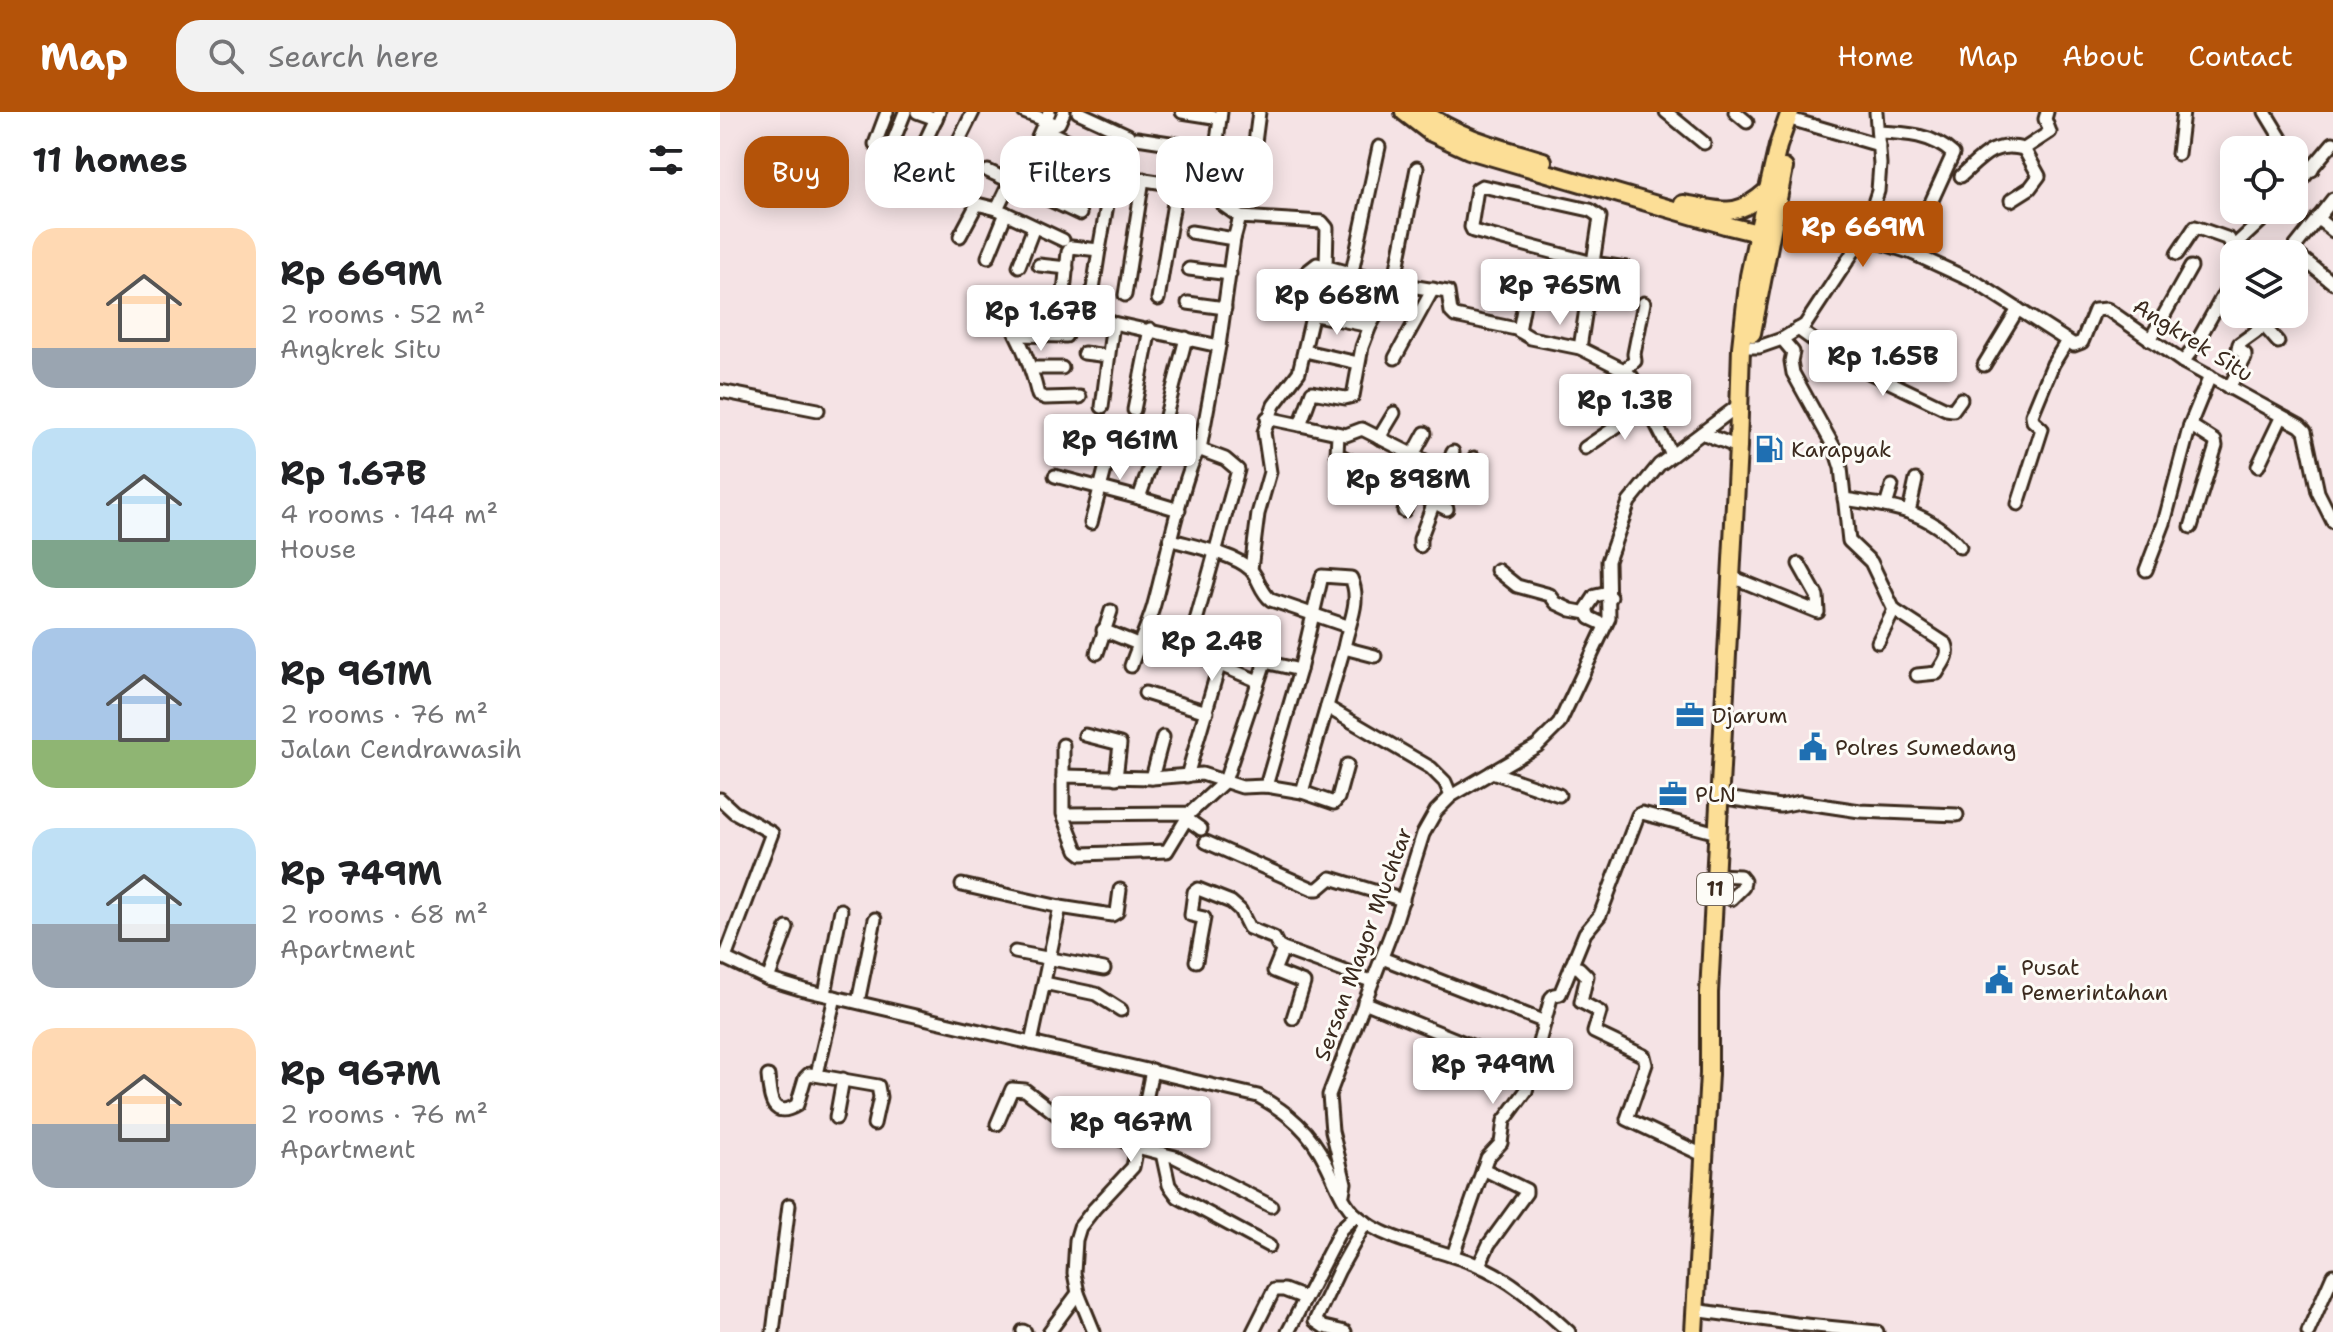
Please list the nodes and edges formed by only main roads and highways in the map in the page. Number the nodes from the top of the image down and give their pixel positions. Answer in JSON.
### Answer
{"nodes":[{"id":1,"x":1404,"y":112,"type":"edge"},
{"id":2,"x":1423,"y":112,"type":"edge"},
{"id":3,"x":1796,"y":115,"type":"edge"},
{"id":4,"x":1767,"y":191,"type":"junction"},
{"id":5,"x":1683,"y":204,"type":"junction"},
{"id":6,"x":1725,"y":225,"type":"junction"},
{"id":7,"x":1765,"y":231,"type":"junction"},
{"id":8,"x":1749,"y":276,"type":"junction"},
{"id":9,"x":1745,"y":348,"type":"junction"},
{"id":10,"x":1694,"y":1332,"type":"edge"}],
"edges":[{"from":1,"to":6,"type":"highway"},
{"from":2,"to":5,"type":"highway"},
{"from":3,"to":4,"type":"highway","number":"11"},
{"from":3,"to":7,"type":"highway","number":"11"},
{"from":4,"to":5,"type":"highway"},
{"from":4,"to":7,"type":"highway","number":"11"},
{"from":5,"to":7,"type":"highway"},
{"from":6,"to":7,"type":"highway"},
{"from":6,"to":8,"type":"highway"},
{"from":7,"to":8,"type":"highway","number":"11"},
{"from":7,"to":9,"type":"highway","number":"11"},
{"from":8,"to":9,"type":"highway","number":"11"},
{"from":9,"to":10,"type":"highway","number":"11"}]}
